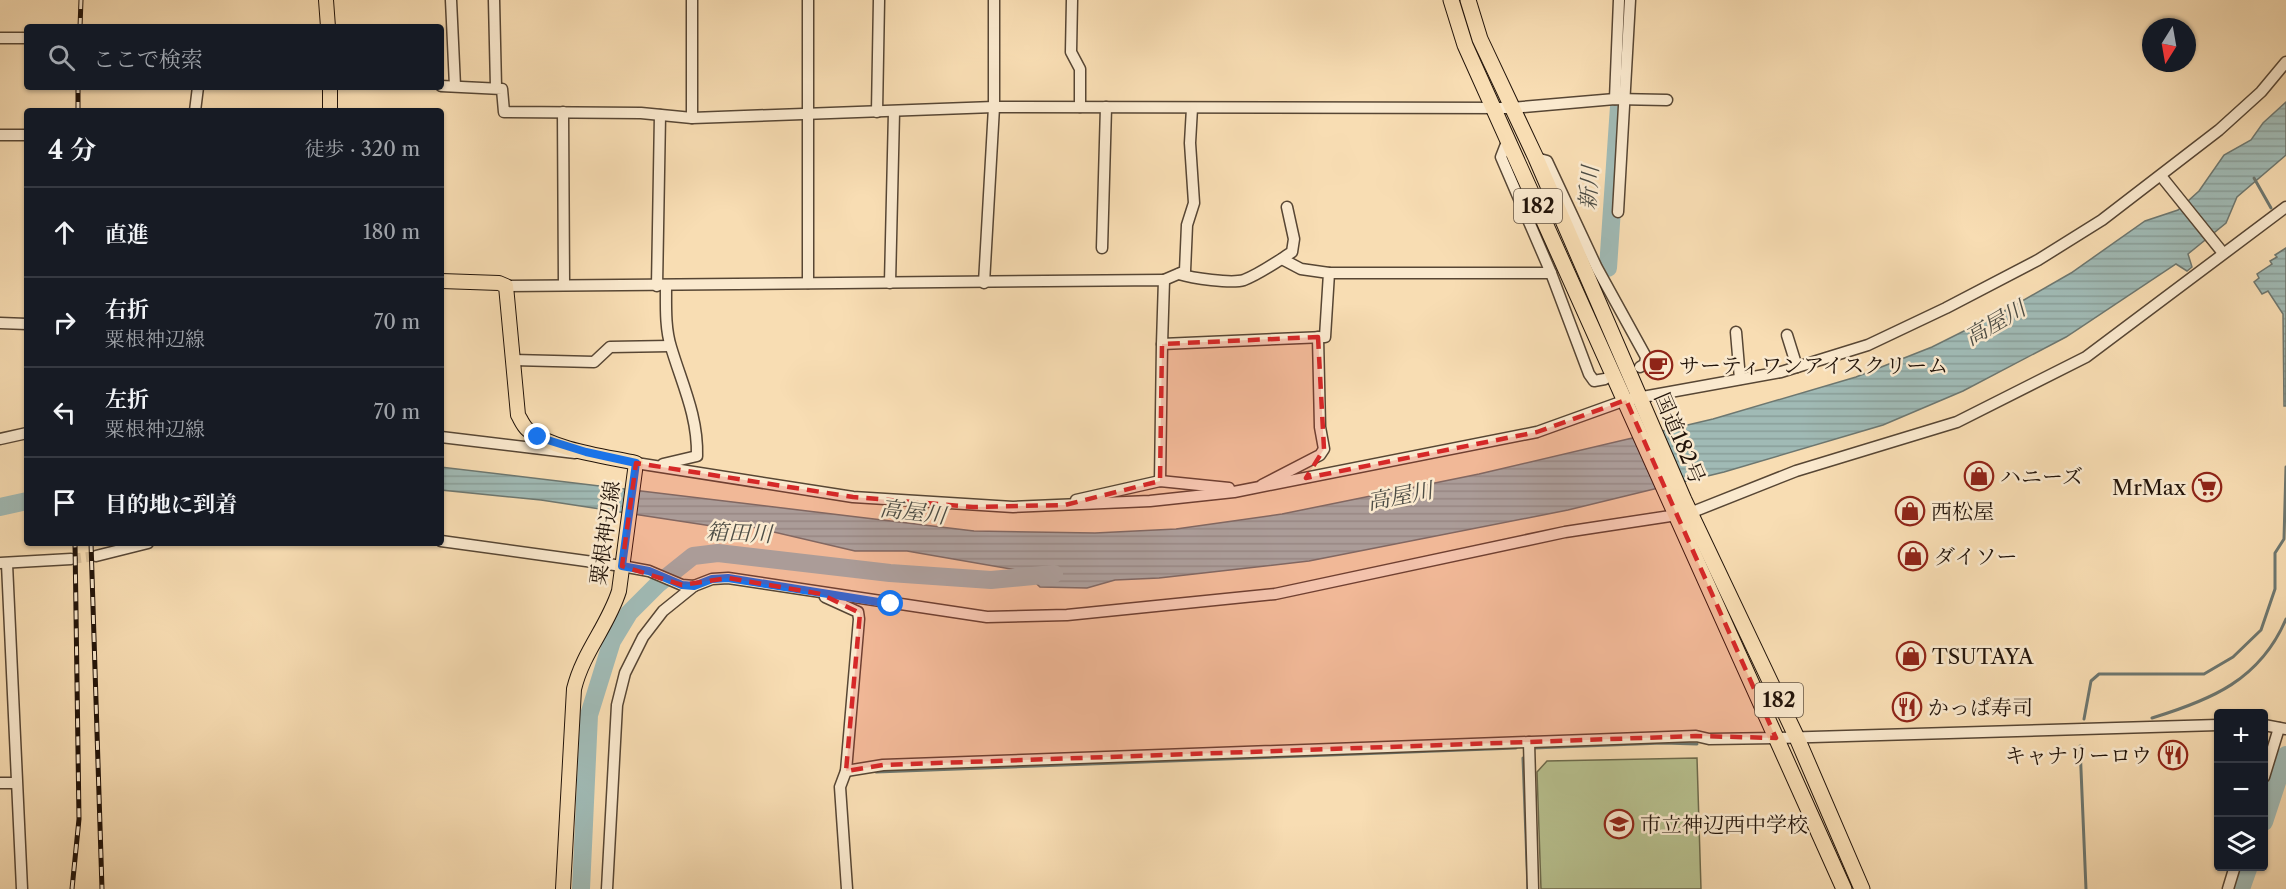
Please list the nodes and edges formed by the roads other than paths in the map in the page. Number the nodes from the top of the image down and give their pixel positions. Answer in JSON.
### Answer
{"nodes":[{"id":1,"x":326,"y":0,"type":"edge"},
{"id":2,"x":451,"y":0,"type":"edge"},
{"id":3,"x":494,"y":0,"type":"edge"},
{"id":4,"x":692,"y":0,"type":"edge"},
{"id":5,"x":808,"y":0,"type":"edge"},
{"id":6,"x":879,"y":0,"type":"edge"},
{"id":7,"x":994,"y":0,"type":"edge"},
{"id":8,"x":1072,"y":0,"type":"edge"},
{"id":9,"x":1451,"y":0,"type":"edge"},
{"id":10,"x":1468,"y":0,"type":"edge"},
{"id":11,"x":1619,"y":0,"type":"edge"},
{"id":12,"x":1630,"y":0,"type":"edge"},
{"id":13,"x":328,"y":24,"type":"edge"},
{"id":14,"x":0,"y":38,"type":"edge"},
{"id":15,"x":24,"y":38,"type":"edge"},
{"id":16,"x":2286,"y":62,"type":"edge"},
{"id":17,"x":444,"y":86,"type":"edge"},
{"id":18,"x":455,"y":86,"type":"junction"},
{"id":19,"x":496,"y":87,"type":"junction"},
{"id":20,"x":198,"y":90,"type":"edge"},
{"id":21,"x":330,"y":90,"type":"edge"},
{"id":22,"x":1620,"y":100,"type":"junction"},
{"id":23,"x":1667,"y":100,"type":"dead end"},
{"id":24,"x":994,"y":107,"type":"junction"},
{"id":25,"x":1080,"y":107,"type":"junction"},
{"id":26,"x":1106,"y":107,"type":"junction"},
{"id":27,"x":195,"y":108,"type":"edge"},
{"id":28,"x":330,"y":108,"type":"edge"},
{"id":29,"x":1192,"y":108,"type":"junction"},
{"id":30,"x":1494,"y":108,"type":"junction"},
{"id":31,"x":1511,"y":108,"type":"junction"},
{"id":32,"x":563,"y":112,"type":"junction"},
{"id":33,"x":877,"y":112,"type":"junction"},
{"id":34,"x":894,"y":112,"type":"junction"},
{"id":35,"x":808,"y":113,"type":"junction"},
{"id":36,"x":660,"y":115,"type":"junction"},
{"id":37,"x":692,"y":118,"type":"junction"},
{"id":38,"x":0,"y":135,"type":"edge"},
{"id":39,"x":24,"y":135,"type":"edge"},
{"id":40,"x":1508,"y":140,"type":"junction"},
{"id":41,"x":1536,"y":158,"type":"junction"},
{"id":42,"x":2163,"y":180,"type":"junction"},
{"id":43,"x":1287,"y":207,"type":"dead end"},
{"id":44,"x":2286,"y":207,"type":"edge"},
{"id":45,"x":1618,"y":212,"type":"dead end"},
{"id":46,"x":1102,"y":248,"type":"dead end"},
{"id":47,"x":2221,"y":251,"type":"junction"},
{"id":48,"x":1282,"y":259,"type":"junction"},
{"id":49,"x":1329,"y":273,"type":"junction"},
{"id":50,"x":1551,"y":273,"type":"junction"},
{"id":51,"x":1179,"y":274,"type":"junction"},
{"id":52,"x":1164,"y":280,"type":"junction"},
{"id":53,"x":444,"y":281,"type":"edge"},
{"id":54,"x":807,"y":283,"type":"junction"},
{"id":55,"x":890,"y":283,"type":"junction"},
{"id":56,"x":984,"y":283,"type":"junction"},
{"id":57,"x":564,"y":284,"type":"junction"},
{"id":58,"x":506,"y":286,"type":"junction"},
{"id":59,"x":661,"y":286,"type":"junction"},
{"id":60,"x":0,"y":323,"type":"edge"},
{"id":61,"x":24,"y":324,"type":"edge"},
{"id":62,"x":1736,"y":332,"type":"dead end"},
{"id":63,"x":1787,"y":334,"type":"dead end"},
{"id":64,"x":1318,"y":337,"type":"junction"},
{"id":65,"x":1161,"y":344,"type":"junction"},
{"id":66,"x":670,"y":346,"type":"junction"},
{"id":67,"x":513,"y":360,"type":"junction"},
{"id":68,"x":1640,"y":367,"type":"dead end"},
{"id":69,"x":1797,"y":367,"type":"junction"},
{"id":70,"x":1605,"y":379,"type":"dead end"},
{"id":71,"x":1740,"y":379,"type":"junction"},
{"id":72,"x":1635,"y":404,"type":"junction"},
{"id":73,"x":24,"y":434,"type":"edge"},
{"id":74,"x":444,"y":437,"type":"edge"},
{"id":75,"x":0,"y":439,"type":"edge"},
{"id":76,"x":586,"y":452,"type":"junction"},
{"id":77,"x":636,"y":465,"type":"junction"},
{"id":78,"x":653,"y":465,"type":"junction"},
{"id":79,"x":1160,"y":481,"type":"junction"},
{"id":80,"x":1261,"y":487,"type":"junction"},
{"id":81,"x":1234,"y":492,"type":"junction"},
{"id":82,"x":1065,"y":505,"type":"junction"},
{"id":83,"x":1680,"y":507,"type":"junction"},
{"id":84,"x":444,"y":541,"type":"edge"},
{"id":85,"x":136,"y":546,"type":"edge"},
{"id":86,"x":96,"y":556,"type":"tunnel mouth"},
{"id":87,"x":71,"y":559,"type":"tunnel mouth"},
{"id":88,"x":623,"y":562,"type":"junction"},
{"id":89,"x":3,"y":563,"type":"edge"},
{"id":90,"x":688,"y":585,"type":"junction"},
{"id":91,"x":821,"y":594,"type":"junction"},
{"id":92,"x":2214,"y":725,"type":"edge"},
{"id":93,"x":2268,"y":726,"type":"edge"},
{"id":94,"x":2283,"y":729,"type":"edge"},
{"id":95,"x":1776,"y":738,"type":"junction"},
{"id":96,"x":1797,"y":738,"type":"junction"},
{"id":97,"x":1528,"y":742,"type":"junction"},
{"id":98,"x":2268,"y":767,"type":"edge"},
{"id":99,"x":846,"y":771,"type":"junction"},
{"id":100,"x":0,"y":783,"type":"edge"},
{"id":101,"x":16,"y":783,"type":"junction"},
{"id":102,"x":2234,"y":871,"type":"edge"},
{"id":103,"x":22,"y":889,"type":"edge"},
{"id":104,"x":563,"y":889,"type":"edge"},
{"id":105,"x":607,"y":889,"type":"edge"},
{"id":106,"x":847,"y":889,"type":"edge"},
{"id":107,"x":1533,"y":889,"type":"edge"},
{"id":108,"x":1844,"y":889,"type":"edge"},
{"id":109,"x":1862,"y":889,"type":"edge"},
{"id":110,"x":2228,"y":889,"type":"edge"}],
"edges":[{"from":1,"to":13,"type":"main road"},
{"from":2,"to":18,"type":"street"},
{"from":3,"to":19,"type":"street"},
{"from":4,"to":37,"type":"street"},
{"from":5,"to":35,"type":"street"},
{"from":6,"to":33,"type":"street"},
{"from":7,"to":24,"type":"street"},
{"from":8,"to":25,"type":"street"},
{"from":9,"to":30,"type":"highway","name":"国道182号","number":"182"},
{"from":10,"to":31,"type":"highway","name":"国道182号","number":"182"},
{"from":11,"to":22,"type":"street"},
{"from":12,"to":22,"type":"street"},
{"from":14,"to":15,"type":"street"},
{"from":16,"to":42,"type":"street"},
{"from":17,"to":18,"type":"street"},
{"from":18,"to":19,"type":"street"},
{"from":19,"to":32,"type":"street"},
{"from":20,"to":27,"type":"street"},
{"from":21,"to":28,"type":"main road"},
{"from":22,"to":23,"type":"street"},
{"from":22,"to":31,"type":"street"},
{"from":22,"to":45,"type":"street"},
{"from":24,"to":25,"type":"street"},
{"from":24,"to":34,"type":"street"},
{"from":24,"to":56,"type":"street"},
{"from":25,"to":26,"type":"street"},
{"from":26,"to":29,"type":"street"},
{"from":26,"to":46,"type":"street"},
{"from":29,"to":30,"type":"street"},
{"from":29,"to":51,"type":"street"},
{"from":30,"to":31,"type":"street"},
{"from":30,"to":40,"type":"highway","name":"国道182号","number":"182"},
{"from":31,"to":41,"type":"highway","name":"国道182号","number":"182"},
{"from":32,"to":36,"type":"street"},
{"from":32,"to":57,"type":"street"},
{"from":33,"to":34,"type":"street"},
{"from":33,"to":35,"type":"street"},
{"from":34,"to":55,"type":"street"},
{"from":35,"to":37,"type":"street"},
{"from":35,"to":54,"type":"street"},
{"from":36,"to":37,"type":"street"},
{"from":36,"to":59,"type":"street"},
{"from":38,"to":39,"type":"street"},
{"from":40,"to":50,"type":"street"},
{"from":40,"to":72,"type":"highway","name":"国道182号","number":"182"},
{"from":41,"to":68,"type":"street"},
{"from":41,"to":72,"type":"highway","name":"国道182号","number":"182"},
{"from":42,"to":47,"type":"street"},
{"from":42,"to":69,"type":"street"},
{"from":43,"to":48,"type":"street"},
{"from":44,"to":47,"type":"street"},
{"from":47,"to":83,"type":"street"},
{"from":48,"to":49,"type":"street"},
{"from":48,"to":51,"type":"street"},
{"from":49,"to":50,"type":"street"},
{"from":49,"to":64,"type":"street"},
{"from":50,"to":70,"type":"street"},
{"from":51,"to":52,"type":"street"},
{"from":52,"to":56,"type":"street"},
{"from":52,"to":65,"type":"street"},
{"from":53,"to":58,"type":"main road"},
{"from":54,"to":55,"type":"street"},
{"from":54,"to":59,"type":"street"},
{"from":55,"to":56,"type":"street"},
{"from":57,"to":58,"type":"street"},
{"from":57,"to":59,"type":"street"},
{"from":58,"to":67,"type":"main road","name":"粟根神辺線"},
{"from":59,"to":66,"type":"street"},
{"from":60,"to":61,"type":"street"},
{"from":62,"to":71,"type":"street"},
{"from":63,"to":69,"type":"street"},
{"from":64,"to":65,"type":"street"},
{"from":64,"to":80,"type":"street"},
{"from":65,"to":79,"type":"street"},
{"from":66,"to":67,"type":"street"},
{"from":66,"to":78,"type":"street"},
{"from":67,"to":76,"type":"main road","name":"粟根神辺線"},
{"from":69,"to":71,"type":"street"},
{"from":71,"to":72,"type":"street"},
{"from":72,"to":80,"type":"street"},
{"from":72,"to":83,"type":"highway","name":"国道182号","number":"182"},
{"from":73,"to":75,"type":"street"},
{"from":74,"to":76,"type":"street"},
{"from":76,"to":77,"type":"main road","name":"粟根神辺線"},
{"from":77,"to":78,"type":"street"},
{"from":77,"to":88,"type":"main road","name":"粟根神辺線"},
{"from":78,"to":82,"type":"street"},
{"from":79,"to":81,"type":"street"},
{"from":79,"to":82,"type":"street"},
{"from":80,"to":81,"type":"street"},
{"from":81,"to":82,"type":"street"},
{"from":83,"to":91,"type":"street"},
{"from":83,"to":95,"type":"highway","name":"国道182号","number":"182"},
{"from":83,"to":96,"type":"highway","name":"国道182号","number":"182"},
{"from":84,"to":88,"type":"street"},
{"from":85,"to":86,"type":"street"},
{"from":87,"to":89,"type":"street"},
{"from":88,"to":90,"type":"street"},
{"from":88,"to":104,"type":"main road","name":"粟根神辺線"},
{"from":89,"to":101,"type":"street"},
{"from":90,"to":91,"type":"street"},
{"from":90,"to":105,"type":"street"},
{"from":91,"to":99,"type":"street"},
{"from":92,"to":96,"type":"street"},
{"from":93,"to":94,"type":"street"},
{"from":94,"to":98,"type":"street"},
{"from":95,"to":96,"type":"street"},
{"from":95,"to":97,"type":"street"},
{"from":95,"to":108,"type":"highway","name":"国道182号","number":"182"},
{"from":96,"to":109,"type":"highway","name":"国道182号","number":"182"},
{"from":97,"to":99,"type":"street"},
{"from":97,"to":107,"type":"street"},
{"from":99,"to":106,"type":"street"},
{"from":100,"to":101,"type":"street"},
{"from":101,"to":103,"type":"street"},
{"from":102,"to":110,"type":"street"}]}
